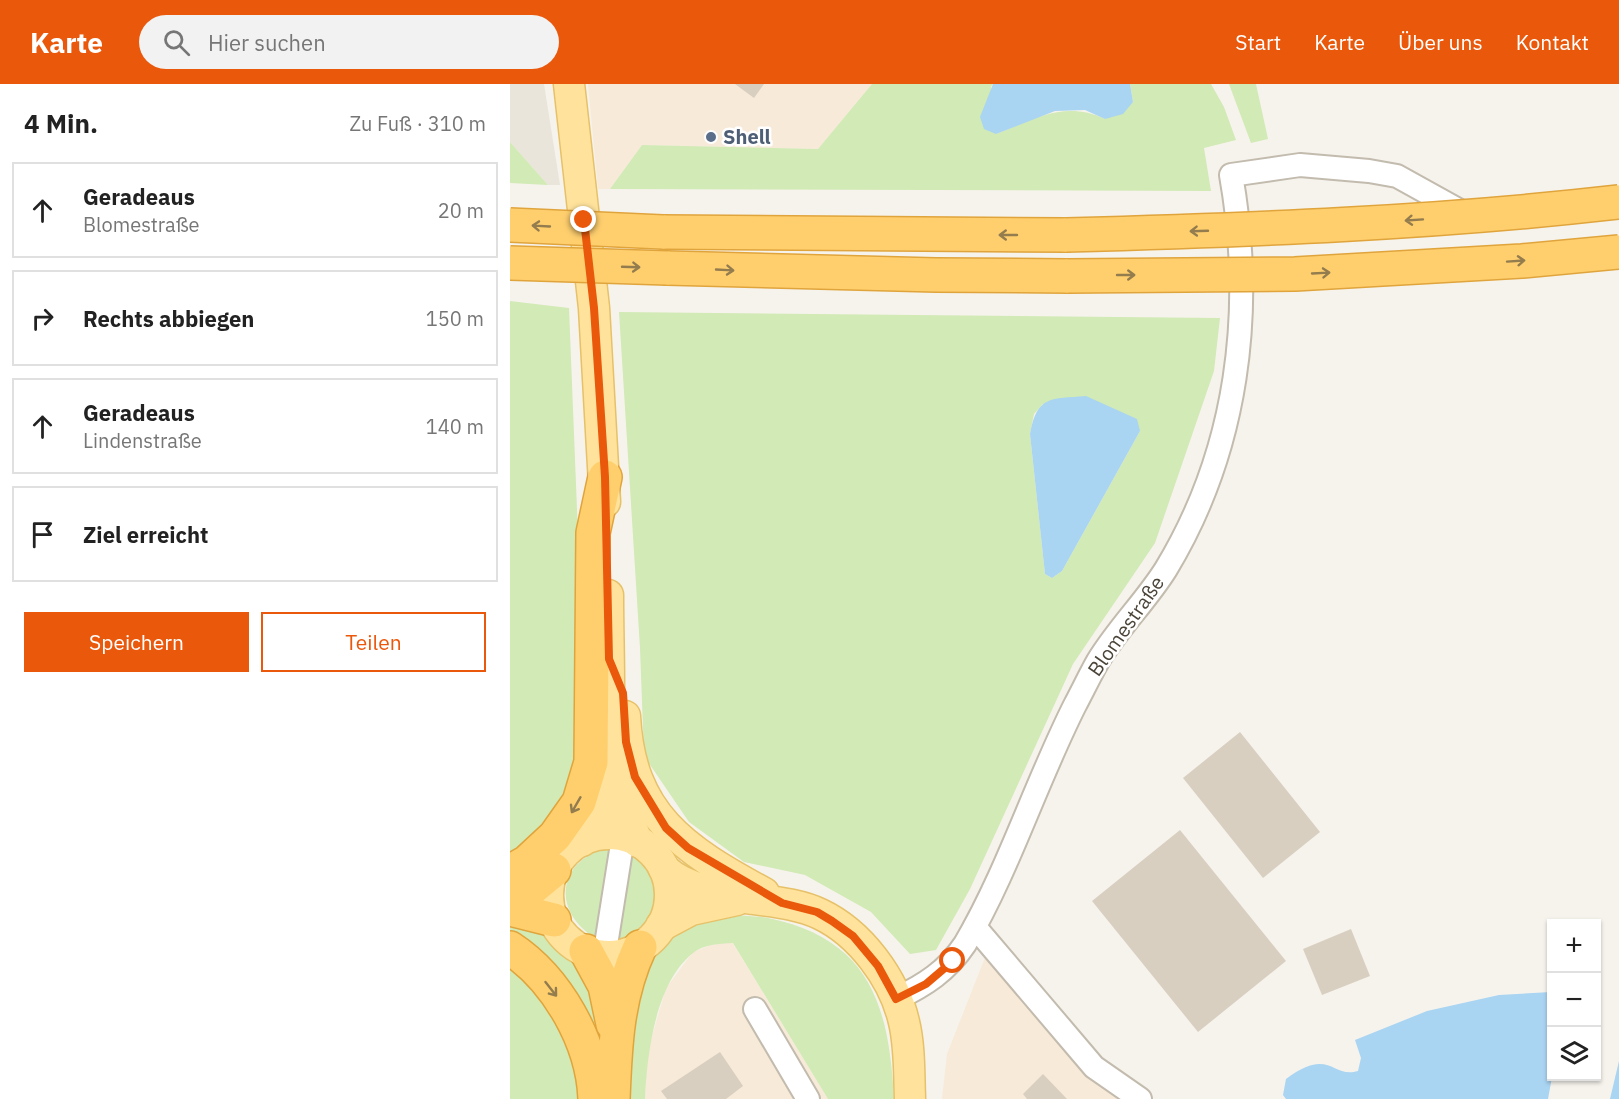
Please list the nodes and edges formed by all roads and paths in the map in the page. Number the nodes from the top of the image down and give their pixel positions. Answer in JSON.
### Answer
{"nodes":[{"id":1,"x":569,"y":84,"type":"edge"},
{"id":2,"x":1619,"y":202,"type":"edge"},
{"id":3,"x":1619,"y":215,"type":"edge"},
{"id":4,"x":510,"y":225,"type":"edge"},
{"id":5,"x":1619,"y":252,"type":"edge"},
{"id":6,"x":510,"y":262,"type":"edge"},
{"id":7,"x":605,"y":477,"type":"junction"},
{"id":8,"x":609,"y":659,"type":"junction"},
{"id":9,"x":609,"y":744,"type":"junction"},
{"id":10,"x":629,"y":832,"type":"junction"},
{"id":11,"x":582,"y":841,"type":"junction"},
{"id":12,"x":664,"y":869,"type":"junction"},
{"id":13,"x":554,"y":870,"type":"junction"},
{"id":14,"x":510,"y":872,"type":"edge"},
{"id":15,"x":510,"y":898,"type":"edge"},
{"id":16,"x":746,"y":898,"type":"junction"},
{"id":17,"x":782,"y":903,"type":"junction"},
{"id":18,"x":510,"y":909,"type":"edge"},
{"id":19,"x":554,"y":920,"type":"junction"},
{"id":20,"x":975,"y":927,"type":"junction"},
{"id":21,"x":650,"y":937,"type":"junction"},
{"id":22,"x":510,"y":948,"type":"edge"},
{"id":23,"x":597,"y":961,"type":"junction"},
{"id":24,"x":896,"y":999,"type":"junction"},
{"id":25,"x":755,"y":1009,"type":"dead end"},
{"id":26,"x":615,"y":1037,"type":"junction"},
{"id":27,"x":595,"y":1099,"type":"edge"},
{"id":28,"x":613,"y":1099,"type":"edge"},
{"id":29,"x":808,"y":1099,"type":"edge"},
{"id":30,"x":910,"y":1099,"type":"edge"},
{"id":31,"x":1140,"y":1099,"type":"edge"}],
"edges":[{"from":1,"to":7,"type":"main road"},
{"from":2,"to":4,"type":"highway","one_way":true,"bridge":true},
{"from":3,"to":20,"type":"street","name":"Blomestraße"},
{"from":6,"to":5,"type":"highway","one_way":true,"bridge":true},
{"from":7,"to":8,"type":"main road"},
{"from":7,"to":14,"type":"highway","one_way":true},
{"from":8,"to":9,"type":"main road"},
{"from":8,"to":17,"type":"main road"},
{"from":9,"to":10,"type":"main road"},
{"from":9,"to":11,"type":"main road"},
{"from":10,"to":11,"type":"main road"},
{"from":10,"to":12,"type":"main road"},
{"from":10,"to":23,"type":"street"},
{"from":11,"to":13,"type":"main road"},
{"from":12,"to":16,"type":"main road"},
{"from":12,"to":21,"type":"main road"},
{"from":13,"to":15,"type":"highway"},
{"from":13,"to":19,"type":"main road"},
{"from":16,"to":17,"type":"main road"},
{"from":16,"to":21,"type":"main road"},
{"from":17,"to":24,"type":"main road"},
{"from":18,"to":19,"type":"highway"},
{"from":19,"to":23,"type":"main road"},
{"from":20,"to":24,"type":"street","name":"Blomestraße"},
{"from":20,"to":31,"type":"street"},
{"from":21,"to":23,"type":"main road"},
{"from":21,"to":26,"type":"highway"},
{"from":22,"to":27,"type":"highway","one_way":true},
{"from":23,"to":26,"type":"highway"},
{"from":24,"to":30,"type":"main road"},
{"from":25,"to":29,"type":"street"},
{"from":26,"to":28,"type":"highway"}]}
